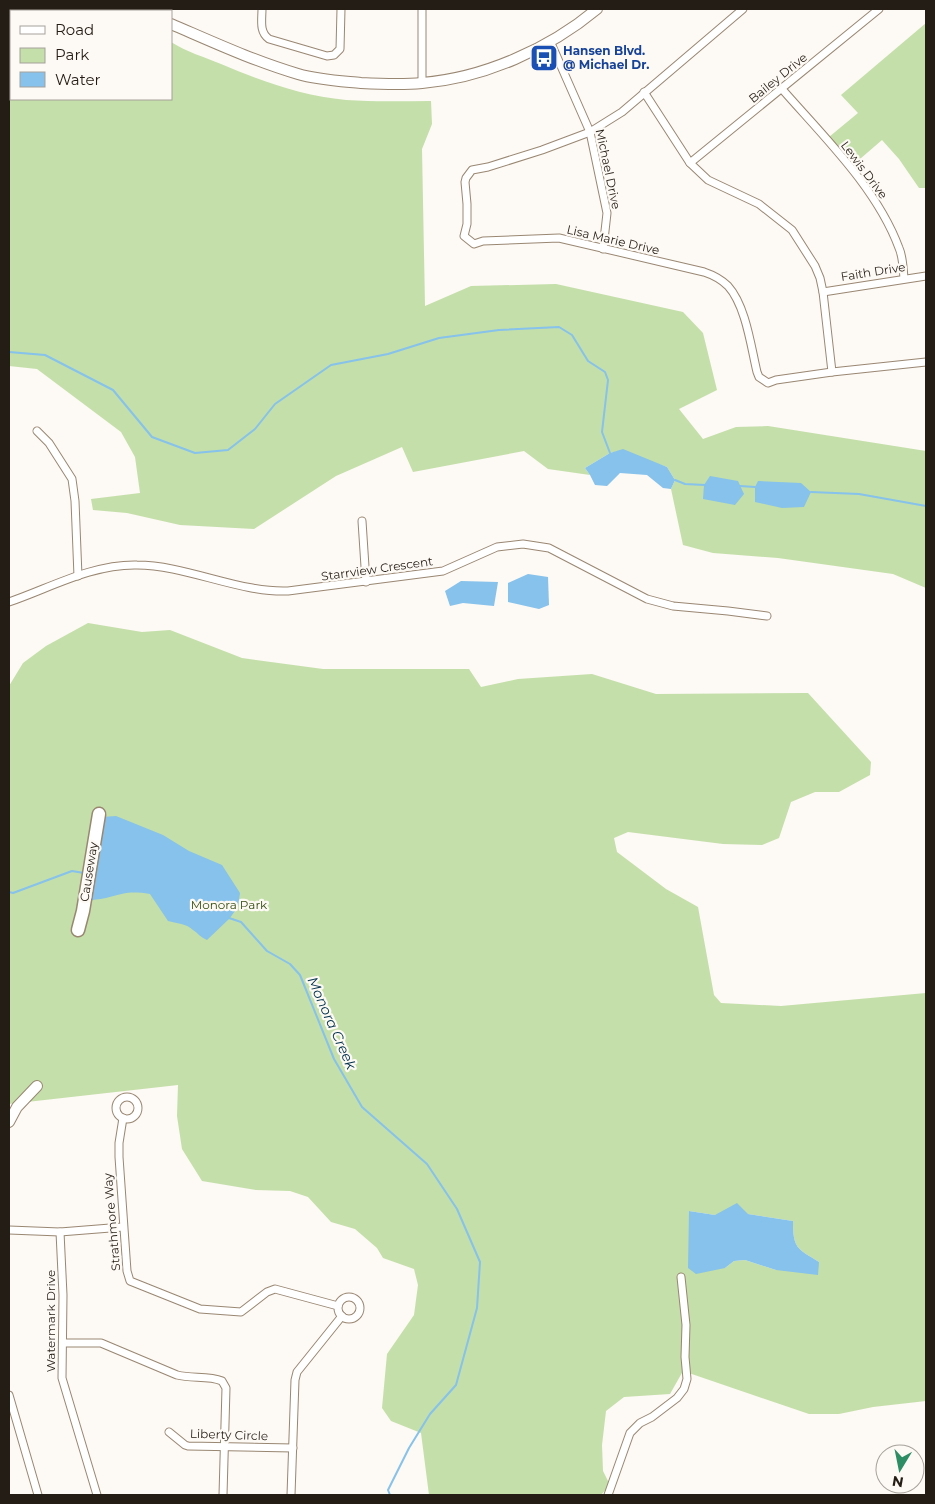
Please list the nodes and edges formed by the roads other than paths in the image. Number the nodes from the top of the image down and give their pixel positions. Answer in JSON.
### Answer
{"nodes":[{"id":1,"x":262,"y":9,"type":"edge"},
{"id":2,"x":341,"y":9,"type":"edge"},
{"id":3,"x":422,"y":9,"type":"edge"},
{"id":4,"x":597,"y":9,"type":"edge"},
{"id":5,"x":743,"y":9,"type":"edge"},
{"id":6,"x":879,"y":9,"type":"edge"},
{"id":7,"x":172,"y":24,"type":"edge"},
{"id":8,"x":550,"y":41,"type":"junction"},
{"id":9,"x":422,"y":83,"type":"junction"},
{"id":10,"x":782,"y":89,"type":"junction"},
{"id":11,"x":644,"y":92,"type":"junction"},
{"id":12,"x":590,"y":132,"type":"junction"},
{"id":13,"x":690,"y":163,"type":"junction"},
{"id":14,"x":603,"y":249,"type":"junction"},
{"id":15,"x":926,"y":276,"type":"edge"},
{"id":16,"x":904,"y":278,"type":"junction"},
{"id":17,"x":823,"y":292,"type":"junction"},
{"id":18,"x":926,"y":362,"type":"edge"},
{"id":19,"x":832,"y":372,"type":"junction"},
{"id":20,"x":37,"y":431,"type":"dead end"},
{"id":21,"x":362,"y":521,"type":"dead end"},
{"id":22,"x":78,"y":576,"type":"junction"},
{"id":23,"x":366,"y":582,"type":"junction"},
{"id":24,"x":9,"y":602,"type":"edge"},
{"id":25,"x":767,"y":616,"type":"dead end"},
{"id":26,"x":99,"y":814,"type":"dead end"},
{"id":27,"x":78,"y":930,"type":"dead end"},
{"id":28,"x":37,"y":1086,"type":"dead end"},
{"id":29,"x":123,"y":1118,"type":"dead end"},
{"id":30,"x":9,"y":1122,"type":"edge"},
{"id":31,"x":123,"y":1227,"type":"junction"},
{"id":32,"x":9,"y":1230,"type":"edge"},
{"id":33,"x":60,"y":1232,"type":"junction"},
{"id":34,"x":681,"y":1277,"type":"dead end"},
{"id":35,"x":338,"y":1306,"type":"junction"},
{"id":36,"x":342,"y":1316,"type":"junction"},
{"id":37,"x":63,"y":1343,"type":"junction"},
{"id":38,"x":9,"y":1395,"type":"edge"},
{"id":39,"x":169,"y":1432,"type":"dead end"},
{"id":40,"x":225,"y":1446,"type":"junction"},
{"id":41,"x":293,"y":1448,"type":"junction"},
{"id":42,"x":38,"y":1495,"type":"edge"},
{"id":43,"x":97,"y":1495,"type":"edge"},
{"id":44,"x":223,"y":1495,"type":"edge"},
{"id":45,"x":291,"y":1495,"type":"edge"},
{"id":46,"x":608,"y":1495,"type":"edge"}],
"edges":[{"from":1,"to":2,"type":"street"},
{"from":3,"to":9,"type":"street"},
{"from":4,"to":8,"type":"street"},
{"from":5,"to":11,"type":"street","name":"Lisa Marie Drive"},
{"from":6,"to":10,"type":"street","name":"Bailey Drive"},
{"from":7,"to":9,"type":"street"},
{"from":8,"to":9,"type":"street"},
{"from":8,"to":12,"type":"street","name":"Michael Drive"},
{"from":10,"to":13,"type":"street","name":"Bailey Drive"},
{"from":10,"to":16,"type":"street","name":"Lewis Drive"},
{"from":11,"to":12,"type":"street","name":"Lisa Marie Drive"},
{"from":11,"to":13,"type":"street"},
{"from":12,"to":14,"type":"street","name":"Michael Drive"},
{"from":12,"to":14,"type":"street","name":"Lisa Marie Drive"},
{"from":13,"to":17,"type":"street"},
{"from":14,"to":19,"type":"street","name":"Lisa Marie Drive"},
{"from":15,"to":16,"type":"street","name":"Faith Drive"},
{"from":16,"to":17,"type":"street","name":"Faith Drive"},
{"from":17,"to":19,"type":"street"},
{"from":18,"to":19,"type":"street","name":"Lisa Marie Drive"},
{"from":20,"to":22,"type":"street"},
{"from":21,"to":23,"type":"street"},
{"from":22,"to":23,"type":"street","name":"Starrview Crescent"},
{"from":22,"to":24,"type":"street","name":"Starrview Crescent"},
{"from":23,"to":25,"type":"street","name":"Starrview Crescent"},
{"from":26,"to":27,"type":"highway","name":"Causeway"},
{"from":28,"to":30,"type":"street"},
{"from":29,"to":31,"type":"street","name":"Strathmore Way"},
{"from":31,"to":33,"type":"street"},
{"from":31,"to":35,"type":"street","name":"Strathmore Way"},
{"from":32,"to":33,"type":"street"},
{"from":33,"to":37,"type":"street","name":"Watermark Drive"},
{"from":34,"to":46,"type":"street"},
{"from":35,"to":36,"type":"street"},
{"from":35,"to":36,"type":"street","name":"Strathmore Way"},
{"from":36,"to":41,"type":"street","name":"Strathmore Way"},
{"from":37,"to":40,"type":"street"},
{"from":37,"to":43,"type":"street","name":"Watermark Drive"},
{"from":38,"to":42,"type":"street"},
{"from":39,"to":40,"type":"street","name":"Liberty Circle"},
{"from":40,"to":41,"type":"street","name":"Liberty Circle"},
{"from":40,"to":44,"type":"street"},
{"from":41,"to":45,"type":"street","name":"Strathmore Way"}]}
